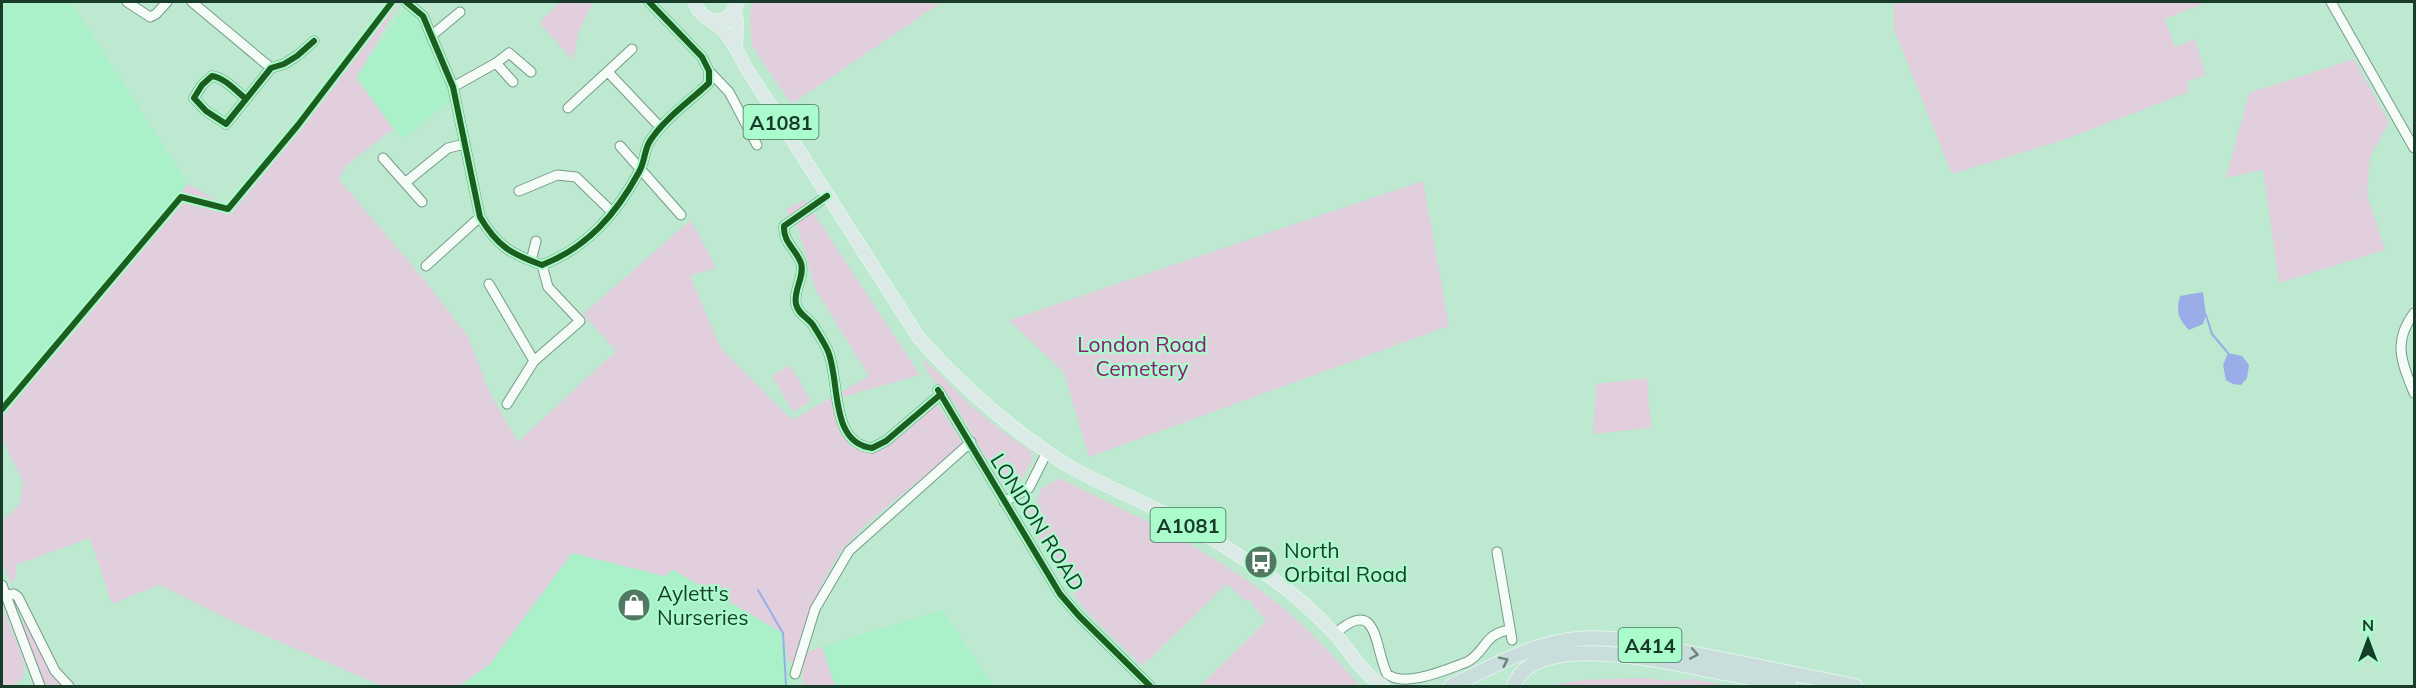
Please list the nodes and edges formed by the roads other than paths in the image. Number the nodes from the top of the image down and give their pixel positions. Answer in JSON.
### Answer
{"nodes":[{"id":1,"x":127,"y":2,"type":"edge"},
{"id":2,"x":167,"y":2,"type":"edge"},
{"id":3,"x":192,"y":2,"type":"edge"},
{"id":4,"x":406,"y":2,"type":"edge"},
{"id":5,"x":650,"y":2,"type":"edge"},
{"id":6,"x":694,"y":2,"type":"edge"},
{"id":7,"x":2331,"y":2,"type":"edge"},
{"id":8,"x":736,"y":6,"type":"edge"},
{"id":9,"x":460,"y":12,"type":"dead end"},
{"id":10,"x":710,"y":20,"type":"junction"},
{"id":11,"x":431,"y":36,"type":"junction"},
{"id":12,"x":314,"y":41,"type":"dead end"},
{"id":13,"x":736,"y":47,"type":"junction"},
{"id":14,"x":632,"y":50,"type":"dead end"},
{"id":15,"x":496,"y":63,"type":"junction"},
{"id":16,"x":271,"y":68,"type":"junction"},
{"id":17,"x":709,"y":71,"type":"junction"},
{"id":18,"x":531,"y":72,"type":"dead end"},
{"id":19,"x":608,"y":72,"type":"junction"},
{"id":20,"x":513,"y":82,"type":"dead end"},
{"id":21,"x":453,"y":87,"type":"junction"},
{"id":22,"x":246,"y":99,"type":"junction"},
{"id":23,"x":568,"y":108,"type":"dead end"},
{"id":24,"x":660,"y":128,"type":"junction"},
{"id":25,"x":465,"y":144,"type":"junction"},
{"id":26,"x":757,"y":145,"type":"dead end"},
{"id":27,"x":620,"y":146,"type":"dead end"},
{"id":28,"x":2415,"y":148,"type":"edge"},
{"id":29,"x":383,"y":158,"type":"dead end"},
{"id":30,"x":641,"y":169,"type":"junction"},
{"id":31,"x":406,"y":182,"type":"junction"},
{"id":32,"x":519,"y":190,"type":"dead end"},
{"id":33,"x":827,"y":196,"type":"junction"},
{"id":34,"x":422,"y":202,"type":"dead end"},
{"id":35,"x":612,"y":212,"type":"junction"},
{"id":36,"x":681,"y":215,"type":"dead end"},
{"id":37,"x":480,"y":217,"type":"junction"},
{"id":38,"x":536,"y":241,"type":"dead end"},
{"id":39,"x":531,"y":261,"type":"junction"},
{"id":40,"x":542,"y":265,"type":"junction"},
{"id":41,"x":426,"y":266,"type":"dead end"},
{"id":42,"x":489,"y":284,"type":"dead end"},
{"id":43,"x":2415,"y":313,"type":"edge"},
{"id":44,"x":534,"y":362,"type":"junction"},
{"id":45,"x":2415,"y":393,"type":"edge"},
{"id":46,"x":507,"y":404,"type":"dead end"},
{"id":47,"x":971,"y":442,"type":"junction"},
{"id":48,"x":1047,"y":452,"type":"junction"},
{"id":49,"x":1004,"y":502,"type":"junction"},
{"id":50,"x":1497,"y":552,"type":"dead end"},
{"id":51,"x":2,"y":585,"type":"edge"},
{"id":52,"x":6,"y":596,"type":"junction"},
{"id":53,"x":1335,"y":634,"type":"junction"},
{"id":54,"x":795,"y":674,"type":"dead end"},
{"id":55,"x":1377,"y":685,"type":"edge"},
{"id":56,"x":40,"y":687,"type":"edge"},
{"id":57,"x":69,"y":687,"type":"edge"},
{"id":58,"x":1150,"y":687,"type":"edge"},
{"id":59,"x":1451,"y":687,"type":"edge"},
{"id":60,"x":1514,"y":687,"type":"edge"},
{"id":61,"x":1790,"y":687,"type":"edge"},
{"id":62,"x":1855,"y":687,"type":"edge"}],
"edges":[{"from":1,"to":2,"type":"street"},
{"from":3,"to":16,"type":"street"},
{"from":4,"to":11,"type":"street"},
{"from":5,"to":17,"type":"street"},
{"from":6,"to":10,"type":"main road","name":"LONDON ROAD","number":"A1081"},
{"from":7,"to":28,"type":"street"},
{"from":8,"to":10,"type":"main road","name":"LONDON ROAD","number":"A1081"},
{"from":8,"to":13,"type":"main road","name":"LONDON ROAD","number":"A1081"},
{"from":9,"to":11,"type":"street"},
{"from":10,"to":13,"type":"main road","name":"LONDON ROAD","number":"A1081"},
{"from":11,"to":21,"type":"street"},
{"from":12,"to":16,"type":"street"},
{"from":13,"to":33,"type":"main road","name":"LONDON ROAD","number":"A1081"},
{"from":14,"to":19,"type":"street"},
{"from":15,"to":18,"type":"street"},
{"from":15,"to":20,"type":"street"},
{"from":15,"to":21,"type":"street"},
{"from":16,"to":22,"type":"street"},
{"from":17,"to":24,"type":"street"},
{"from":17,"to":26,"type":"street"},
{"from":19,"to":23,"type":"street"},
{"from":19,"to":24,"type":"street"},
{"from":21,"to":25,"type":"street"},
{"from":22,"to":22,"type":"street"},
{"from":24,"to":30,"type":"street"},
{"from":25,"to":31,"type":"street"},
{"from":25,"to":37,"type":"street"},
{"from":27,"to":30,"type":"street"},
{"from":29,"to":31,"type":"street"},
{"from":30,"to":35,"type":"street"},
{"from":30,"to":36,"type":"street"},
{"from":31,"to":34,"type":"street"},
{"from":32,"to":35,"type":"street"},
{"from":33,"to":47,"type":"street","name":"LONDON ROAD"},
{"from":33,"to":48,"type":"main road","name":"LONDON ROAD","number":"A1081"},
{"from":35,"to":40,"type":"street"},
{"from":37,"to":39,"type":"street"},
{"from":37,"to":41,"type":"street"},
{"from":38,"to":39,"type":"street"},
{"from":39,"to":40,"type":"street"},
{"from":40,"to":44,"type":"street"},
{"from":42,"to":44,"type":"street"},
{"from":43,"to":45,"type":"street"},
{"from":44,"to":46,"type":"street"},
{"from":47,"to":49,"type":"street","name":"LONDON ROAD"},
{"from":47,"to":54,"type":"street"},
{"from":48,"to":49,"type":"street","name":"LONDON ROAD"},
{"from":48,"to":53,"type":"main road","name":"LONDON ROAD","number":"A1081"},
{"from":49,"to":58,"type":"street","name":"LONDON ROAD"},
{"from":50,"to":53,"type":"street"},
{"from":51,"to":52,"type":"street"},
{"from":52,"to":56,"type":"street"},
{"from":52,"to":57,"type":"street"},
{"from":53,"to":55,"type":"main road","name":"LONDON ROAD","number":"A1081"},
{"from":59,"to":62,"type":"highway","number":"A414","one_way":true},
{"from":60,"to":61,"type":"highway","number":"A414"}]}
